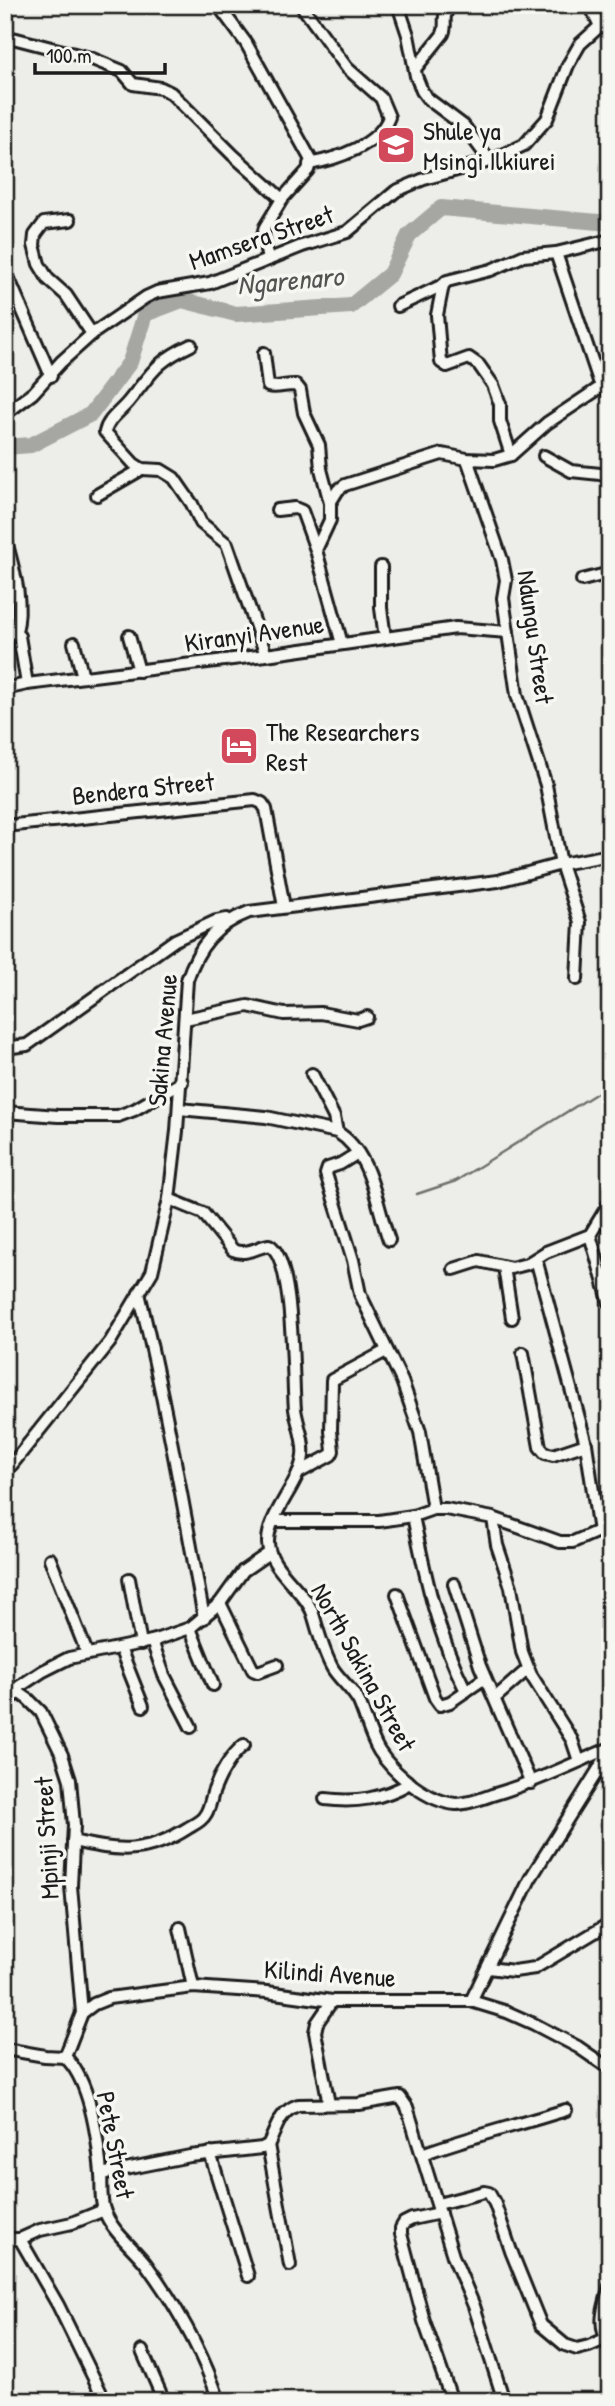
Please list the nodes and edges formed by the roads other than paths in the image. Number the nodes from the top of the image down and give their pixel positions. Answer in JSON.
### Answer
{"nodes":[{"id":1,"x":218,"y":5,"type":"edge"},
{"id":2,"x":301,"y":5,"type":"edge"},
{"id":3,"x":398,"y":5,"type":"edge"},
{"id":4,"x":450,"y":5,"type":"edge"},
{"id":5,"x":590,"y":5,"type":"edge"},
{"id":6,"x":605,"y":25,"type":"edge"},
{"id":7,"x":5,"y":36,"type":"edge"},
{"id":8,"x":415,"y":69,"type":"junction"},
{"id":9,"x":490,"y":162,"type":"junction"},
{"id":10,"x":309,"y":164,"type":"junction"},
{"id":11,"x":282,"y":199,"type":"junction"},
{"id":12,"x":71,"y":220,"type":"dead end"},
{"id":13,"x":610,"y":240,"type":"edge"},
{"id":14,"x":556,"y":253,"type":"junction"},
{"id":15,"x":268,"y":260,"type":"junction"},
{"id":16,"x":5,"y":270,"type":"edge"},
{"id":17,"x":443,"y":285,"type":"junction"},
{"id":18,"x":398,"y":306,"type":"dead end"},
{"id":19,"x":92,"y":334,"type":"junction"},
{"id":20,"x":191,"y":345,"type":"dead end"},
{"id":21,"x":264,"y":353,"type":"dead end"},
{"id":22,"x":51,"y":376,"type":"junction"},
{"id":23,"x":606,"y":384,"type":"edge"},
{"id":24,"x":5,"y":414,"type":"edge"},
{"id":25,"x":511,"y":455,"type":"junction"},
{"id":26,"x":544,"y":456,"type":"dead end"},
{"id":27,"x":467,"y":459,"type":"junction"},
{"id":28,"x":142,"y":469,"type":"junction"},
{"id":29,"x":610,"y":475,"type":"edge"},
{"id":30,"x":97,"y":495,"type":"dead end"},
{"id":31,"x":330,"y":503,"type":"junction"},
{"id":32,"x":277,"y":510,"type":"dead end"},
{"id":33,"x":5,"y":537,"type":"edge"},
{"id":34,"x":316,"y":550,"type":"junction"},
{"id":35,"x":382,"y":567,"type":"dead end"},
{"id":36,"x":610,"y":573,"type":"edge"},
{"id":37,"x":582,"y":580,"type":"dead end"},
{"id":38,"x":5,"y":626,"type":"edge"},
{"id":39,"x":16,"y":632,"type":"junction"},
{"id":40,"x":508,"y":632,"type":"junction"},
{"id":41,"x":129,"y":636,"type":"dead end"},
{"id":42,"x":385,"y":638,"type":"junction"},
{"id":43,"x":74,"y":643,"type":"dead end"},
{"id":44,"x":342,"y":644,"type":"junction"},
{"id":45,"x":266,"y":655,"type":"junction"},
{"id":46,"x":139,"y":671,"type":"junction"},
{"id":47,"x":83,"y":677,"type":"junction"},
{"id":48,"x":27,"y":684,"type":"junction"},
{"id":49,"x":5,"y":689,"type":"edge"},
{"id":50,"x":5,"y":826,"type":"edge"},
{"id":51,"x":610,"y":855,"type":"edge"},
{"id":52,"x":561,"y":864,"type":"junction"},
{"id":53,"x":284,"y":907,"type":"junction"},
{"id":54,"x":230,"y":919,"type":"junction"},
{"id":55,"x":577,"y":979,"type":"dead end"},
{"id":56,"x":367,"y":1017,"type":"dead end"},
{"id":57,"x":185,"y":1019,"type":"junction"},
{"id":58,"x":5,"y":1048,"type":"edge"},
{"id":59,"x":312,"y":1074,"type":"dead end"},
{"id":60,"x":182,"y":1082,"type":"junction"},
{"id":61,"x":178,"y":1109,"type":"junction"},
{"id":62,"x":5,"y":1112,"type":"edge"},
{"id":63,"x":337,"y":1132,"type":"junction"},
{"id":64,"x":358,"y":1153,"type":"junction"},
{"id":65,"x":169,"y":1199,"type":"junction"},
{"id":66,"x":610,"y":1202,"type":"edge"},
{"id":67,"x":590,"y":1235,"type":"junction"},
{"id":68,"x":389,"y":1240,"type":"dead end"},
{"id":69,"x":536,"y":1259,"type":"junction"},
{"id":70,"x":504,"y":1267,"type":"junction"},
{"id":71,"x":454,"y":1269,"type":"dead end"},
{"id":72,"x":139,"y":1293,"type":"junction"},
{"id":73,"x":610,"y":1304,"type":"edge"},
{"id":74,"x":512,"y":1318,"type":"dead end"},
{"id":75,"x":387,"y":1351,"type":"junction"},
{"id":76,"x":523,"y":1353,"type":"dead end"},
{"id":77,"x":586,"y":1444,"type":"junction"},
{"id":78,"x":5,"y":1473,"type":"edge"},
{"id":79,"x":298,"y":1473,"type":"junction"},
{"id":80,"x":433,"y":1509,"type":"junction"},
{"id":81,"x":413,"y":1516,"type":"junction"},
{"id":82,"x":494,"y":1518,"type":"junction"},
{"id":83,"x":274,"y":1521,"type":"junction"},
{"id":84,"x":610,"y":1526,"type":"edge"},
{"id":85,"x":599,"y":1532,"type":"junction"},
{"id":86,"x":269,"y":1553,"type":"junction"},
{"id":87,"x":50,"y":1559,"type":"dead end"},
{"id":88,"x":129,"y":1579,"type":"dead end"},
{"id":89,"x":454,"y":1584,"type":"dead end"},
{"id":90,"x":397,"y":1594,"type":"dead end"},
{"id":91,"x":220,"y":1602,"type":"junction"},
{"id":92,"x":204,"y":1618,"type":"junction"},
{"id":93,"x":190,"y":1628,"type":"junction"},
{"id":94,"x":146,"y":1643,"type":"junction"},
{"id":95,"x":120,"y":1648,"type":"junction"},
{"id":96,"x":88,"y":1653,"type":"junction"},
{"id":97,"x":277,"y":1665,"type":"dead end"},
{"id":98,"x":528,"y":1669,"type":"junction"},
{"id":99,"x":485,"y":1678,"type":"junction"},
{"id":100,"x":213,"y":1685,"type":"dead end"},
{"id":101,"x":12,"y":1689,"type":"edge"},
{"id":102,"x":466,"y":1691,"type":"junction"},
{"id":103,"x":495,"y":1698,"type":"junction"},
{"id":104,"x":5,"y":1704,"type":"edge"},
{"id":105,"x":143,"y":1706,"type":"dead end"},
{"id":106,"x":191,"y":1727,"type":"dead end"},
{"id":107,"x":244,"y":1745,"type":"dead end"},
{"id":108,"x":610,"y":1749,"type":"edge"},
{"id":109,"x":579,"y":1761,"type":"junction"},
{"id":110,"x":410,"y":1783,"type":"junction"},
{"id":111,"x":531,"y":1783,"type":"junction"},
{"id":112,"x":325,"y":1799,"type":"dead end"},
{"id":113,"x":73,"y":1841,"type":"junction"},
{"id":114,"x":610,"y":1923,"type":"edge"},
{"id":115,"x":180,"y":1927,"type":"dead end"},
{"id":116,"x":488,"y":1968,"type":"junction"},
{"id":117,"x":193,"y":1987,"type":"junction"},
{"id":118,"x":332,"y":2001,"type":"junction"},
{"id":119,"x":471,"y":2001,"type":"junction"},
{"id":120,"x":82,"y":2013,"type":"junction"},
{"id":121,"x":5,"y":2049,"type":"edge"},
{"id":122,"x":65,"y":2057,"type":"junction"},
{"id":123,"x":610,"y":2069,"type":"edge"},
{"id":124,"x":329,"y":2104,"type":"junction"},
{"id":125,"x":566,"y":2110,"type":"dead end"},
{"id":126,"x":268,"y":2145,"type":"junction"},
{"id":127,"x":210,"y":2153,"type":"junction"},
{"id":128,"x":422,"y":2154,"type":"junction"},
{"id":129,"x":101,"y":2174,"type":"junction"},
{"id":130,"x":439,"y":2209,"type":"junction"},
{"id":131,"x":104,"y":2210,"type":"junction"},
{"id":132,"x":5,"y":2239,"type":"edge"},
{"id":133,"x":20,"y":2239,"type":"junction"},
{"id":134,"x":290,"y":2265,"type":"dead end"},
{"id":135,"x":248,"y":2276,"type":"dead end"},
{"id":136,"x":610,"y":2286,"type":"edge"},
{"id":137,"x":608,"y":2343,"type":"edge"},
{"id":138,"x":142,"y":2351,"type":"dead end"},
{"id":139,"x":105,"y":2401,"type":"edge"},
{"id":140,"x":164,"y":2401,"type":"edge"},
{"id":141,"x":219,"y":2401,"type":"edge"},
{"id":142,"x":452,"y":2401,"type":"edge"},
{"id":143,"x":504,"y":2401,"type":"edge"}],
"edges":[{"from":1,"to":10,"type":"street"},
{"from":2,"to":10,"type":"street"},
{"from":3,"to":8,"type":"street"},
{"from":4,"to":8,"type":"street"},
{"from":5,"to":6,"type":"street"},
{"from":6,"to":9,"type":"street","name":"Mamsera Street"},
{"from":7,"to":11,"type":"street"},
{"from":8,"to":9,"type":"street"},
{"from":9,"to":15,"type":"street","name":"Mamsera Street"},
{"from":10,"to":11,"type":"street"},
{"from":11,"to":15,"type":"street"},
{"from":12,"to":19,"type":"street"},
{"from":13,"to":14,"type":"street"},
{"from":14,"to":17,"type":"street"},
{"from":14,"to":23,"type":"street"},
{"from":15,"to":19,"type":"street","name":"Mamsera Street"},
{"from":16,"to":22,"type":"street"},
{"from":17,"to":18,"type":"street"},
{"from":17,"to":25,"type":"street"},
{"from":19,"to":22,"type":"street","name":"Mamsera Street"},
{"from":20,"to":28,"type":"street"},
{"from":21,"to":31,"type":"street"},
{"from":22,"to":24,"type":"street","name":"Mamsera Street"},
{"from":23,"to":25,"type":"street"},
{"from":25,"to":27,"type":"street"},
{"from":26,"to":29,"type":"street"},
{"from":27,"to":31,"type":"street"},
{"from":27,"to":40,"type":"street","name":"Ndungu Street"},
{"from":28,"to":30,"type":"street"},
{"from":28,"to":45,"type":"street"},
{"from":31,"to":34,"type":"street"},
{"from":32,"to":34,"type":"street"},
{"from":33,"to":39,"type":"street"},
{"from":34,"to":44,"type":"street"},
{"from":35,"to":42,"type":"street"},
{"from":36,"to":37,"type":"street"},
{"from":38,"to":39,"type":"street"},
{"from":39,"to":48,"type":"street"},
{"from":40,"to":42,"type":"street","name":"Kiranyi Avenue"},
{"from":40,"to":52,"type":"street","name":"Ndungu Street"},
{"from":41,"to":46,"type":"street"},
{"from":42,"to":44,"type":"street","name":"Kiranyi Avenue"},
{"from":43,"to":47,"type":"street"},
{"from":44,"to":45,"type":"street","name":"Kiranyi Avenue"},
{"from":45,"to":46,"type":"street","name":"Kiranyi Avenue"},
{"from":46,"to":47,"type":"street","name":"Kiranyi Avenue"},
{"from":47,"to":48,"type":"street","name":"Kiranyi Avenue"},
{"from":48,"to":49,"type":"street","name":"Kiranyi Avenue"},
{"from":50,"to":53,"type":"street","name":"Bendera Street"},
{"from":51,"to":52,"type":"street","name":"Sakina Avenue"},
{"from":52,"to":53,"type":"street","name":"Sakina Avenue"},
{"from":52,"to":55,"type":"street","name":"Ndungu Street"},
{"from":53,"to":54,"type":"street","name":"Sakina Avenue"},
{"from":54,"to":57,"type":"street","name":"Sakina Avenue"},
{"from":54,"to":58,"type":"street"},
{"from":56,"to":57,"type":"street"},
{"from":57,"to":60,"type":"street","name":"Sakina Avenue"},
{"from":59,"to":63,"type":"street"},
{"from":60,"to":61,"type":"street","name":"Sakina Avenue"},
{"from":60,"to":62,"type":"street"},
{"from":61,"to":63,"type":"street"},
{"from":61,"to":65,"type":"street","name":"Sakina Avenue"},
{"from":63,"to":64,"type":"street"},
{"from":64,"to":68,"type":"street"},
{"from":64,"to":75,"type":"street"},
{"from":65,"to":72,"type":"street","name":"Sakina Avenue"},
{"from":65,"to":79,"type":"street"},
{"from":66,"to":67,"type":"street"},
{"from":67,"to":69,"type":"street"},
{"from":67,"to":73,"type":"street"},
{"from":69,"to":70,"type":"street"},
{"from":69,"to":77,"type":"street"},
{"from":70,"to":71,"type":"street"},
{"from":70,"to":74,"type":"street"},
{"from":72,"to":78,"type":"street","name":"Sakina Avenue"},
{"from":72,"to":92,"type":"street"},
{"from":75,"to":79,"type":"street"},
{"from":75,"to":80,"type":"street"},
{"from":76,"to":77,"type":"street"},
{"from":77,"to":85,"type":"street"},
{"from":79,"to":83,"type":"street"},
{"from":80,"to":81,"type":"street"},
{"from":80,"to":82,"type":"street"},
{"from":81,"to":83,"type":"street"},
{"from":81,"to":102,"type":"street"},
{"from":82,"to":85,"type":"street"},
{"from":82,"to":98,"type":"street"},
{"from":83,"to":86,"type":"street"},
{"from":84,"to":85,"type":"street"},
{"from":86,"to":91,"type":"street"},
{"from":86,"to":110,"type":"street","name":"North Sakina Street"},
{"from":87,"to":96,"type":"street"},
{"from":88,"to":94,"type":"street"},
{"from":89,"to":99,"type":"street"},
{"from":90,"to":102,"type":"street"},
{"from":91,"to":92,"type":"street"},
{"from":91,"to":97,"type":"street"},
{"from":92,"to":93,"type":"street"},
{"from":93,"to":94,"type":"street"},
{"from":93,"to":100,"type":"street"},
{"from":94,"to":95,"type":"street"},
{"from":94,"to":106,"type":"street"},
{"from":95,"to":96,"type":"street"},
{"from":95,"to":105,"type":"street"},
{"from":96,"to":101,"type":"street"},
{"from":98,"to":103,"type":"street"},
{"from":98,"to":109,"type":"street"},
{"from":99,"to":102,"type":"street"},
{"from":99,"to":103,"type":"street"},
{"from":101,"to":104,"type":"street"},
{"from":101,"to":113,"type":"street","name":"Mpinji Street"},
{"from":103,"to":111,"type":"street"},
{"from":107,"to":113,"type":"street"},
{"from":108,"to":109,"type":"street","name":"North Sakina Street"},
{"from":108,"to":116,"type":"street"},
{"from":109,"to":111,"type":"street","name":"North Sakina Street"},
{"from":110,"to":111,"type":"street","name":"North Sakina Street"},
{"from":110,"to":112,"type":"street"},
{"from":113,"to":120,"type":"street","name":"Mpinji Street"},
{"from":114,"to":116,"type":"street"},
{"from":115,"to":117,"type":"street"},
{"from":116,"to":119,"type":"street"},
{"from":117,"to":118,"type":"street","name":"Kilindi Avenue"},
{"from":117,"to":120,"type":"street","name":"Kilindi Avenue"},
{"from":118,"to":119,"type":"street","name":"Kilindi Avenue"},
{"from":118,"to":124,"type":"street"},
{"from":119,"to":123,"type":"street","name":"Kilindi Avenue"},
{"from":120,"to":122,"type":"street"},
{"from":121,"to":122,"type":"street"},
{"from":122,"to":129,"type":"street","name":"Pete Street"},
{"from":124,"to":126,"type":"street"},
{"from":124,"to":128,"type":"street"},
{"from":125,"to":128,"type":"street"},
{"from":126,"to":127,"type":"street"},
{"from":126,"to":134,"type":"street"},
{"from":127,"to":129,"type":"street"},
{"from":127,"to":135,"type":"street"},
{"from":128,"to":130,"type":"street"},
{"from":129,"to":131,"type":"street","name":"Pete Street"},
{"from":130,"to":137,"type":"street"},
{"from":130,"to":142,"type":"street"},
{"from":130,"to":143,"type":"street"},
{"from":131,"to":133,"type":"street"},
{"from":131,"to":141,"type":"street","name":"Pete Street"},
{"from":132,"to":133,"type":"street"},
{"from":133,"to":139,"type":"street"},
{"from":136,"to":137,"type":"street"},
{"from":138,"to":140,"type":"street"}]}
